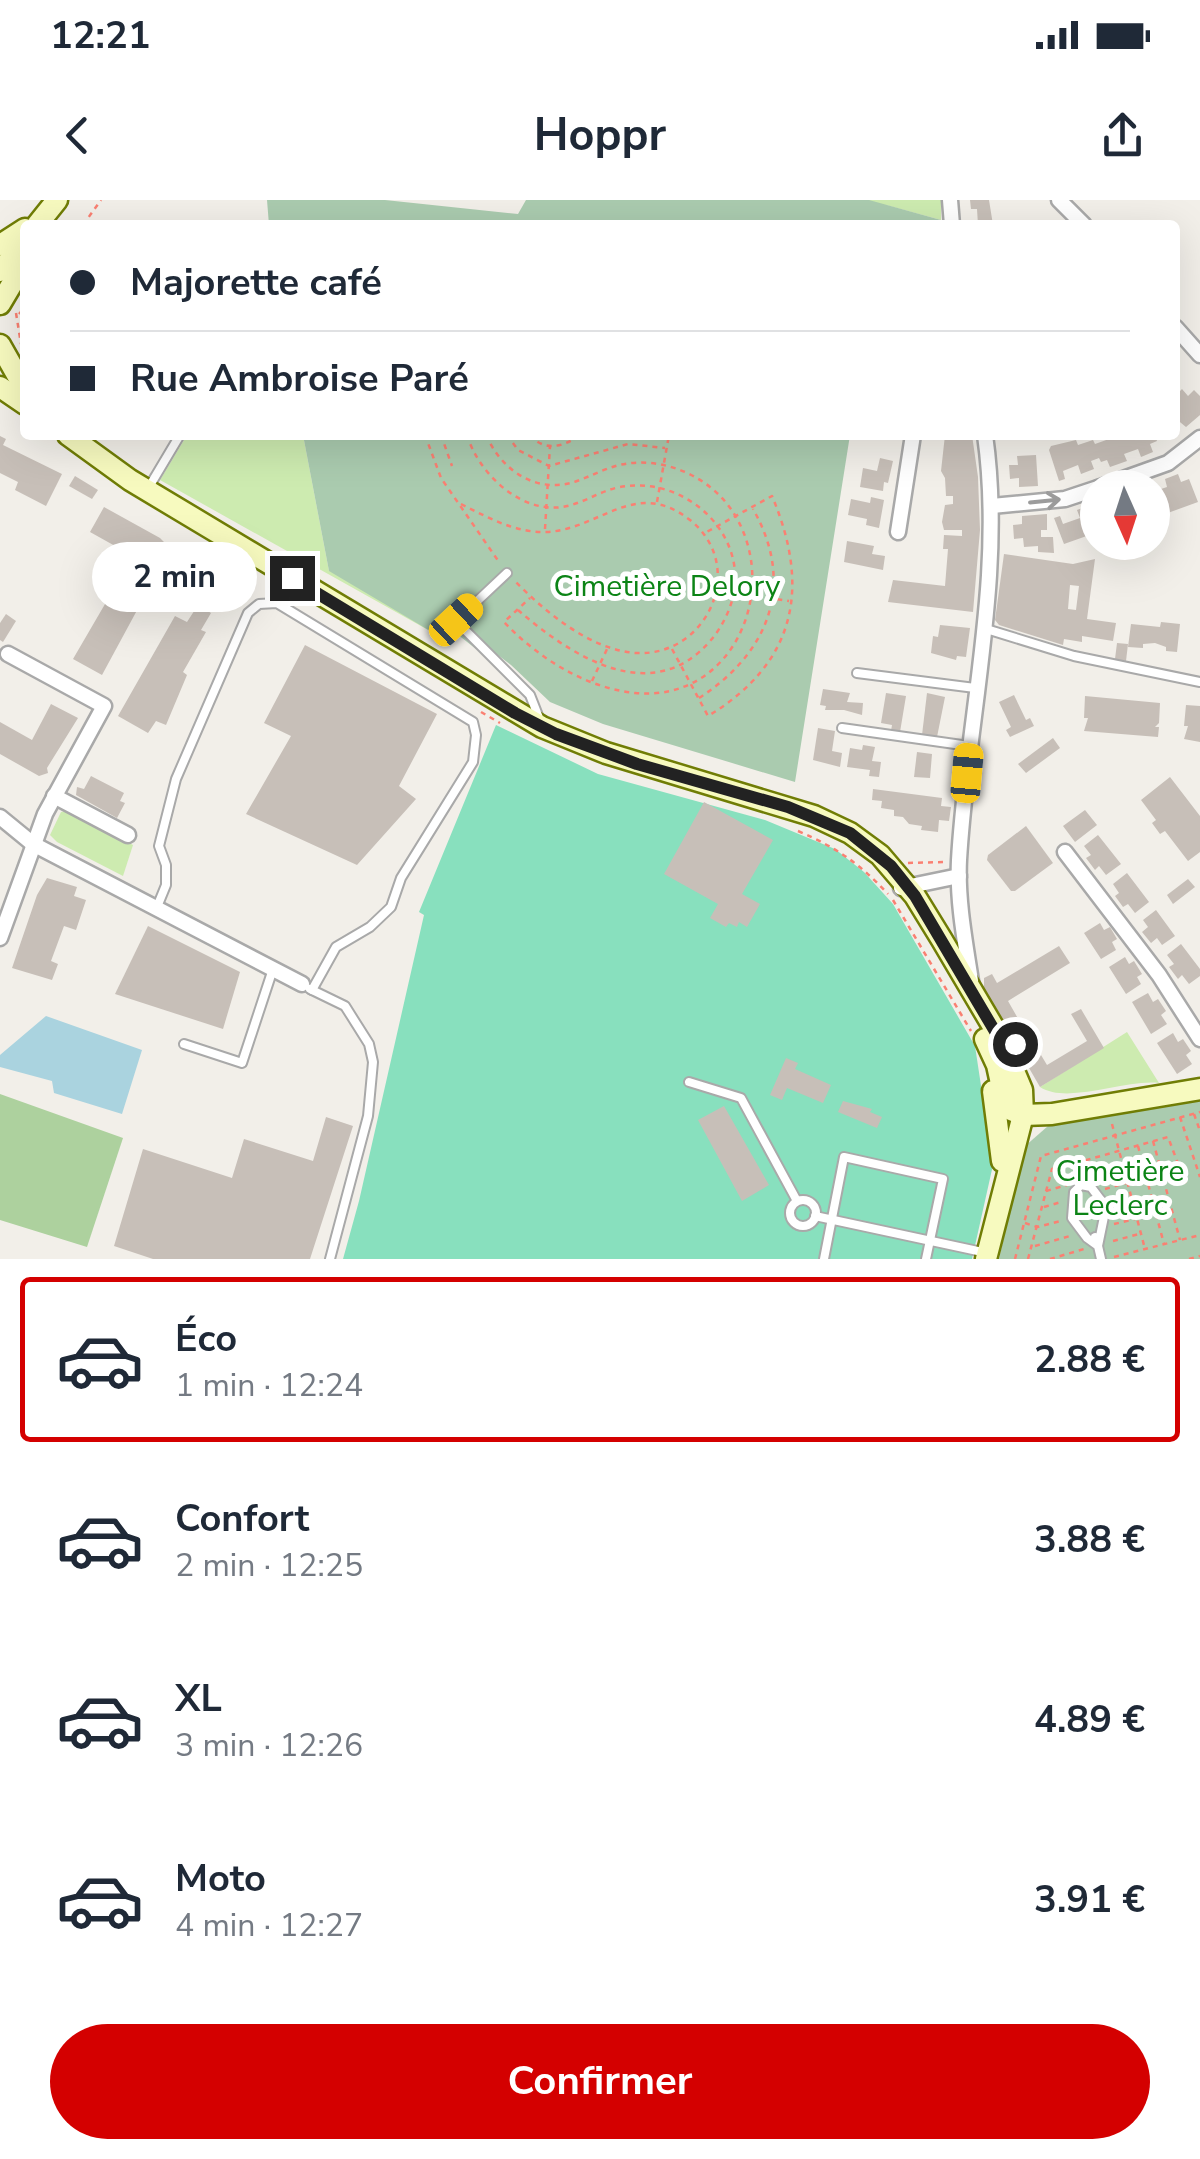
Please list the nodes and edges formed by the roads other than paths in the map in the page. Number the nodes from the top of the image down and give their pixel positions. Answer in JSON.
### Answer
{"nodes":[{"id":1,"x":68,"y":200,"type":"edge"},
{"id":2,"x":1060,"y":200,"type":"edge"},
{"id":3,"x":41,"y":220,"type":"edge"},
{"id":4,"x":1079,"y":220,"type":"edge"},
{"id":5,"x":20,"y":248,"type":"edge"},
{"id":6,"x":0,"y":271,"type":"edge"},
{"id":7,"x":20,"y":277,"type":"edge"},
{"id":8,"x":9,"y":310,"type":"edge"},
{"id":9,"x":1180,"y":333,"type":"edge"},
{"id":10,"x":0,"y":345,"type":"edge"},
{"id":11,"x":1200,"y":356,"type":"edge"},
{"id":12,"x":20,"y":382,"type":"edge"},
{"id":13,"x":1200,"y":438,"type":"edge"},
{"id":14,"x":75,"y":440,"type":"edge"},
{"id":15,"x":177,"y":440,"type":"edge"},
{"id":16,"x":912,"y":440,"type":"edge"},
{"id":17,"x":985,"y":440,"type":"edge"},
{"id":18,"x":1148,"y":470,"type":"edge"},
{"id":19,"x":147,"y":490,"type":"junction"},
{"id":20,"x":1080,"y":494,"type":"edge"},
{"id":21,"x":992,"y":506,"type":"junction"},
{"id":22,"x":898,"y":532,"type":"dead end"},
{"id":23,"x":507,"y":573,"type":"road end"},
{"id":24,"x":983,"y":628,"type":"junction"},
{"id":25,"x":8,"y":654,"type":"dead end"},
{"id":26,"x":857,"y":673,"type":"dead end"},
{"id":27,"x":1200,"y":682,"type":"edge"},
{"id":28,"x":976,"y":688,"type":"junction"},
{"id":29,"x":542,"y":727,"type":"junction"},
{"id":30,"x":842,"y":728,"type":"dead end"},
{"id":31,"x":969,"y":746,"type":"junction"},
{"id":32,"x":54,"y":796,"type":"junction"},
{"id":33,"x":0,"y":816,"type":"edge"},
{"id":34,"x":128,"y":836,"type":"dead end"},
{"id":35,"x":33,"y":844,"type":"junction"},
{"id":36,"x":1064,"y":852,"type":"dead end"},
{"id":37,"x":959,"y":869,"type":"junction"},
{"id":38,"x":902,"y":888,"type":"junction"},
{"id":39,"x":156,"y":908,"type":"junction"},
{"id":40,"x":0,"y":938,"type":"edge"},
{"id":41,"x":273,"y":969,"type":"junction"},
{"id":42,"x":307,"y":987,"type":"junction"},
{"id":43,"x":972,"y":992,"type":"junction"},
{"id":44,"x":978,"y":1026,"type":"junction"},
{"id":45,"x":1200,"y":1038,"type":"edge"},
{"id":46,"x":184,"y":1044,"type":"dead end"},
{"id":47,"x":1018,"y":1077,"type":"junction"},
{"id":48,"x":689,"y":1082,"type":"dead end"},
{"id":49,"x":1200,"y":1090,"type":"edge"},
{"id":50,"x":1162,"y":1093,"type":"junction"},
{"id":51,"x":1023,"y":1115,"type":"junction"},
{"id":52,"x":1002,"y":1161,"type":"junction"},
{"id":53,"x":1000,"y":1198,"type":"junction"},
{"id":54,"x":796,"y":1202,"type":"junction"},
{"id":55,"x":815,"y":1216,"type":"junction"},
{"id":56,"x":832,"y":1220,"type":"junction"},
{"id":57,"x":930,"y":1240,"type":"junction"},
{"id":58,"x":1096,"y":1241,"type":"junction"},
{"id":59,"x":987,"y":1256,"type":"edge"},
{"id":60,"x":330,"y":1259,"type":"edge"},
{"id":61,"x":824,"y":1259,"type":"edge"},
{"id":62,"x":926,"y":1259,"type":"edge"},
{"id":63,"x":1104,"y":1259,"type":"edge"}],
"edges":[{"from":1,"to":3,"type":"street"},
{"from":2,"to":4,"type":"street"},
{"from":5,"to":6,"type":"street"},
{"from":7,"to":8,"type":"street"},
{"from":9,"to":11,"type":"street"},
{"from":10,"to":12,"type":"street"},
{"from":13,"to":18,"type":"street"},
{"from":14,"to":19,"type":"street"},
{"from":15,"to":19,"type":"lane"},
{"from":16,"to":22,"type":"street"},
{"from":17,"to":21,"type":"street"},
{"from":19,"to":29,"type":"street"},
{"from":21,"to":20,"type":"street","one_way":true},
{"from":21,"to":24,"type":"street"},
{"from":23,"to":29,"type":"lane"},
{"from":24,"to":27,"type":"lane"},
{"from":24,"to":28,"type":"street"},
{"from":25,"to":32,"type":"street"},
{"from":26,"to":28,"type":"lane"},
{"from":28,"to":31,"type":"street"},
{"from":29,"to":38,"type":"street"},
{"from":30,"to":31,"type":"lane"},
{"from":31,"to":37,"type":"street"},
{"from":32,"to":34,"type":"street"},
{"from":32,"to":35,"type":"street"},
{"from":33,"to":35,"type":"street"},
{"from":35,"to":39,"type":"street"},
{"from":35,"to":40,"type":"street"},
{"from":36,"to":45,"type":"street"},
{"from":37,"to":38,"type":"street"},
{"from":37,"to":43,"type":"street"},
{"from":38,"to":43,"type":"street"},
{"from":38,"to":44,"type":"street"},
{"from":39,"to":41,"type":"street"},
{"from":39,"to":42,"type":"lane"},
{"from":41,"to":42,"type":"street"},
{"from":41,"to":46,"type":"lane"},
{"from":42,"to":60,"type":"lane"},
{"from":43,"to":47,"type":"street"},
{"from":44,"to":51,"type":"street"},
{"from":44,"to":52,"type":"street"},
{"from":47,"to":50,"type":"street"},
{"from":47,"to":51,"type":"street"},
{"from":48,"to":54,"type":"lane"},
{"from":49,"to":50,"type":"street"},
{"from":50,"to":51,"type":"street"},
{"from":51,"to":52,"type":"street"},
{"from":51,"to":53,"type":"street"},
{"from":52,"to":53,"type":"street"},
{"from":53,"to":59,"type":"street"},
{"from":54,"to":55,"type":"lane"},
{"from":54,"to":55,"type":"lane"},
{"from":55,"to":56,"type":"lane"},
{"from":56,"to":57,"type":"lane"},
{"from":56,"to":57,"type":"lane"},
{"from":56,"to":61,"type":"lane"},
{"from":57,"to":59,"type":"lane"},
{"from":57,"to":62,"type":"lane"},
{"from":58,"to":58,"type":"lane"},
{"from":58,"to":63,"type":"lane"}]}
